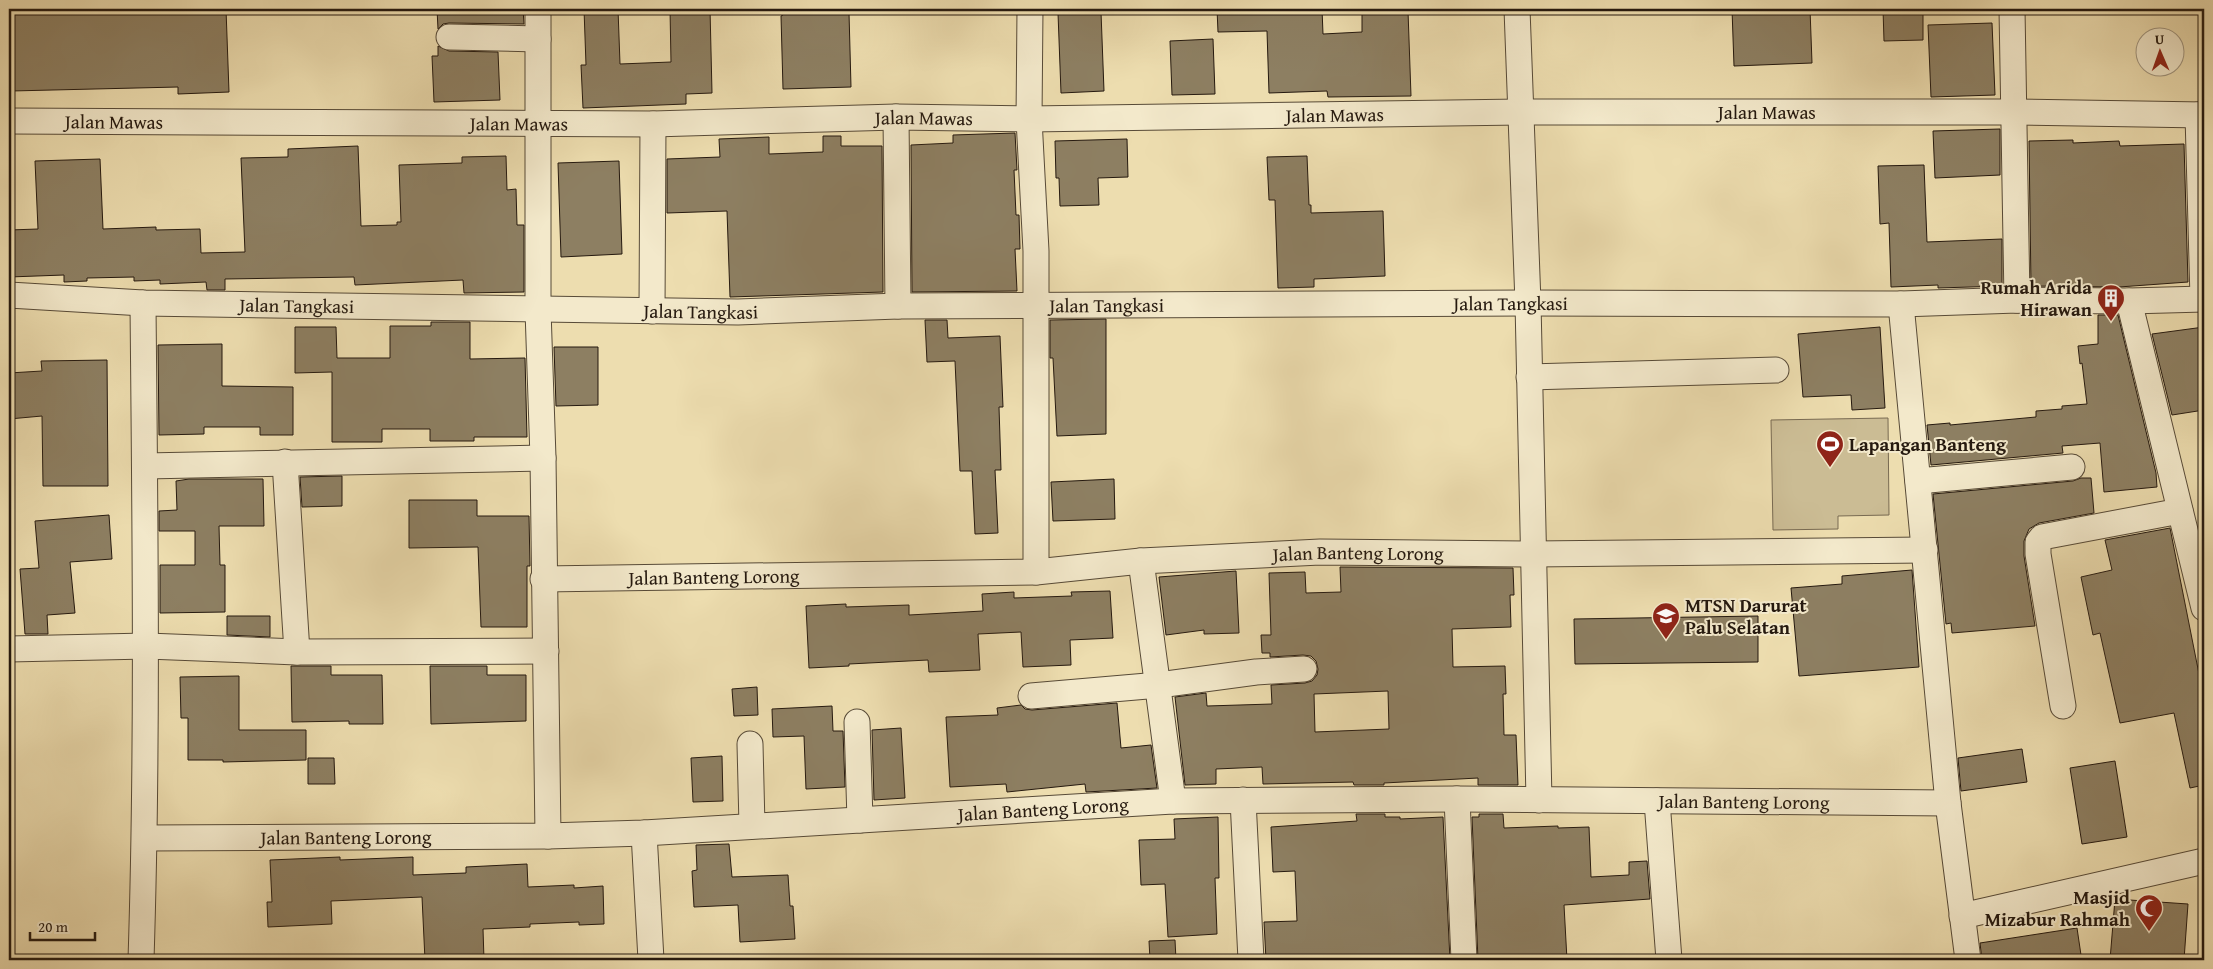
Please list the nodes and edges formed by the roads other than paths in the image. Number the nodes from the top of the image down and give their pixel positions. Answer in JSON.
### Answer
{"nodes":[{"id":1,"x":538,"y":9,"type":"edge"},
{"id":2,"x":1030,"y":9,"type":"edge"},
{"id":3,"x":1517,"y":9,"type":"edge"},
{"id":4,"x":2012,"y":9,"type":"edge"},
{"id":5,"x":450,"y":37,"type":"dead end"},
{"id":6,"x":538,"y":39,"type":"junction"},
{"id":7,"x":1521,"y":112,"type":"junction"},
{"id":8,"x":2012,"y":112,"type":"junction"},
{"id":9,"x":2201,"y":115,"type":"edge"},
{"id":10,"x":896,"y":117,"type":"junction"},
{"id":11,"x":1029,"y":119,"type":"junction"},
{"id":12,"x":9,"y":122,"type":"edge"},
{"id":13,"x":540,"y":122,"type":"junction"},
{"id":14,"x":653,"y":124,"type":"junction"},
{"id":15,"x":9,"y":295,"type":"edge"},
{"id":16,"x":2203,"y":299,"type":"edge"},
{"id":17,"x":2017,"y":300,"type":"junction"},
{"id":18,"x":2129,"y":301,"type":"junction"},
{"id":19,"x":143,"y":303,"type":"junction"},
{"id":20,"x":1528,"y":303,"type":"junction"},
{"id":21,"x":1901,"y":304,"type":"junction"},
{"id":22,"x":1034,"y":305,"type":"junction"},
{"id":23,"x":898,"y":306,"type":"junction"},
{"id":24,"x":538,"y":310,"type":"junction"},
{"id":25,"x":652,"y":311,"type":"junction"},
{"id":26,"x":1776,"y":370,"type":"dead end"},
{"id":27,"x":1529,"y":377,"type":"junction"},
{"id":28,"x":543,"y":458,"type":"junction"},
{"id":29,"x":285,"y":462,"type":"junction"},
{"id":30,"x":144,"y":466,"type":"junction"},
{"id":31,"x":2072,"y":467,"type":"dead end"},
{"id":32,"x":1918,"y":481,"type":"junction"},
{"id":33,"x":2180,"y":511,"type":"junction"},
{"id":34,"x":1925,"y":550,"type":"junction"},
{"id":35,"x":1532,"y":554,"type":"junction"},
{"id":36,"x":1141,"y":561,"type":"junction"},
{"id":37,"x":1036,"y":572,"type":"junction"},
{"id":38,"x":543,"y":579,"type":"junction"},
{"id":39,"x":2204,"y":608,"type":"edge"},
{"id":40,"x":147,"y":646,"type":"junction"},
{"id":41,"x":9,"y":649,"type":"edge"},
{"id":42,"x":546,"y":651,"type":"junction"},
{"id":43,"x":297,"y":652,"type":"junction"},
{"id":44,"x":1304,"y":669,"type":"dead end"},
{"id":45,"x":1159,"y":685,"type":"junction"},
{"id":46,"x":1031,"y":696,"type":"dead end"},
{"id":47,"x":2063,"y":706,"type":"dead end"},
{"id":48,"x":857,"y":722,"type":"dead end"},
{"id":49,"x":750,"y":744,"type":"dead end"},
{"id":50,"x":1457,"y":799,"type":"junction"},
{"id":51,"x":1173,"y":800,"type":"junction"},
{"id":52,"x":1243,"y":800,"type":"junction"},
{"id":53,"x":1539,"y":800,"type":"junction"},
{"id":54,"x":1657,"y":801,"type":"junction"},
{"id":55,"x":1948,"y":803,"type":"junction"},
{"id":56,"x":860,"y":820,"type":"junction"},
{"id":57,"x":752,"y":826,"type":"junction"},
{"id":58,"x":644,"y":833,"type":"junction"},
{"id":59,"x":548,"y":836,"type":"junction"},
{"id":60,"x":145,"y":838,"type":"junction"},
{"id":61,"x":2204,"y":861,"type":"edge"},
{"id":62,"x":1962,"y":916,"type":"junction"},
{"id":63,"x":141,"y":960,"type":"edge"},
{"id":64,"x":651,"y":960,"type":"edge"},
{"id":65,"x":1251,"y":960,"type":"edge"},
{"id":66,"x":1464,"y":960,"type":"edge"},
{"id":67,"x":1670,"y":960,"type":"edge"},
{"id":68,"x":1968,"y":960,"type":"edge"}],
"edges":[{"from":1,"to":6,"type":"street"},
{"from":2,"to":11,"type":"street"},
{"from":3,"to":7,"type":"street"},
{"from":4,"to":8,"type":"street"},
{"from":5,"to":6,"type":"street"},
{"from":6,"to":13,"type":"street"},
{"from":7,"to":8,"type":"street","name":"Jalan Mawas"},
{"from":7,"to":11,"type":"street","name":"Jalan Mawas"},
{"from":7,"to":20,"type":"street"},
{"from":8,"to":9,"type":"street","name":"Jalan Mawas"},
{"from":8,"to":17,"type":"street"},
{"from":9,"to":16,"type":"street"},
{"from":10,"to":11,"type":"street","name":"Jalan Mawas"},
{"from":10,"to":14,"type":"street","name":"Jalan Mawas"},
{"from":10,"to":23,"type":"street"},
{"from":11,"to":22,"type":"street"},
{"from":12,"to":13,"type":"street","name":"Jalan Mawas"},
{"from":13,"to":14,"type":"street","name":"Jalan Mawas"},
{"from":13,"to":24,"type":"street"},
{"from":14,"to":25,"type":"street"},
{"from":15,"to":19,"type":"street","name":"Jalan Tangkasi"},
{"from":16,"to":18,"type":"street","name":"Jalan Tangkasi"},
{"from":17,"to":18,"type":"street","name":"Jalan Tangkasi"},
{"from":17,"to":21,"type":"street","name":"Jalan Tangkasi"},
{"from":18,"to":33,"type":"street"},
{"from":19,"to":24,"type":"street","name":"Jalan Tangkasi"},
{"from":19,"to":30,"type":"street"},
{"from":20,"to":21,"type":"street","name":"Jalan Tangkasi"},
{"from":20,"to":22,"type":"street","name":"Jalan Tangkasi"},
{"from":20,"to":27,"type":"street"},
{"from":21,"to":32,"type":"street"},
{"from":22,"to":23,"type":"street","name":"Jalan Tangkasi"},
{"from":22,"to":37,"type":"street"},
{"from":23,"to":25,"type":"street","name":"Jalan Tangkasi"},
{"from":24,"to":25,"type":"street","name":"Jalan Tangkasi"},
{"from":24,"to":28,"type":"street"},
{"from":26,"to":27,"type":"street"},
{"from":27,"to":35,"type":"street"},
{"from":28,"to":29,"type":"street"},
{"from":28,"to":38,"type":"street"},
{"from":29,"to":30,"type":"street"},
{"from":29,"to":43,"type":"street"},
{"from":30,"to":40,"type":"street"},
{"from":31,"to":32,"type":"street"},
{"from":32,"to":34,"type":"street"},
{"from":33,"to":39,"type":"street"},
{"from":33,"to":47,"type":"street"},
{"from":34,"to":35,"type":"street","name":"Jalan Banteng Lorong"},
{"from":34,"to":55,"type":"street"},
{"from":35,"to":36,"type":"street","name":"Jalan Banteng Lorong"},
{"from":35,"to":53,"type":"street"},
{"from":36,"to":37,"type":"street","name":"Jalan Banteng Lorong"},
{"from":36,"to":45,"type":"street"},
{"from":37,"to":38,"type":"street","name":"Jalan Banteng Lorong"},
{"from":38,"to":42,"type":"street"},
{"from":40,"to":41,"type":"street"},
{"from":40,"to":43,"type":"street"},
{"from":40,"to":60,"type":"street"},
{"from":42,"to":43,"type":"street"},
{"from":42,"to":59,"type":"street"},
{"from":44,"to":45,"type":"street"},
{"from":45,"to":46,"type":"street"},
{"from":45,"to":51,"type":"street"},
{"from":48,"to":56,"type":"street"},
{"from":49,"to":57,"type":"street"},
{"from":50,"to":52,"type":"street","name":"Jalan Banteng Lorong"},
{"from":50,"to":53,"type":"street","name":"Jalan Banteng Lorong"},
{"from":50,"to":66,"type":"street"},
{"from":51,"to":52,"type":"street","name":"Jalan Banteng Lorong"},
{"from":51,"to":56,"type":"street","name":"Jalan Banteng Lorong"},
{"from":52,"to":65,"type":"street"},
{"from":53,"to":54,"type":"street","name":"Jalan Banteng Lorong"},
{"from":54,"to":55,"type":"street","name":"Jalan Banteng Lorong"},
{"from":54,"to":67,"type":"street"},
{"from":55,"to":62,"type":"street"},
{"from":56,"to":57,"type":"street","name":"Jalan Banteng Lorong"},
{"from":57,"to":58,"type":"street","name":"Jalan Banteng Lorong"},
{"from":58,"to":59,"type":"street","name":"Jalan Banteng Lorong"},
{"from":58,"to":64,"type":"street"},
{"from":59,"to":60,"type":"street","name":"Jalan Banteng Lorong"},
{"from":60,"to":63,"type":"street"},
{"from":61,"to":62,"type":"street"},
{"from":62,"to":68,"type":"street"}]}
